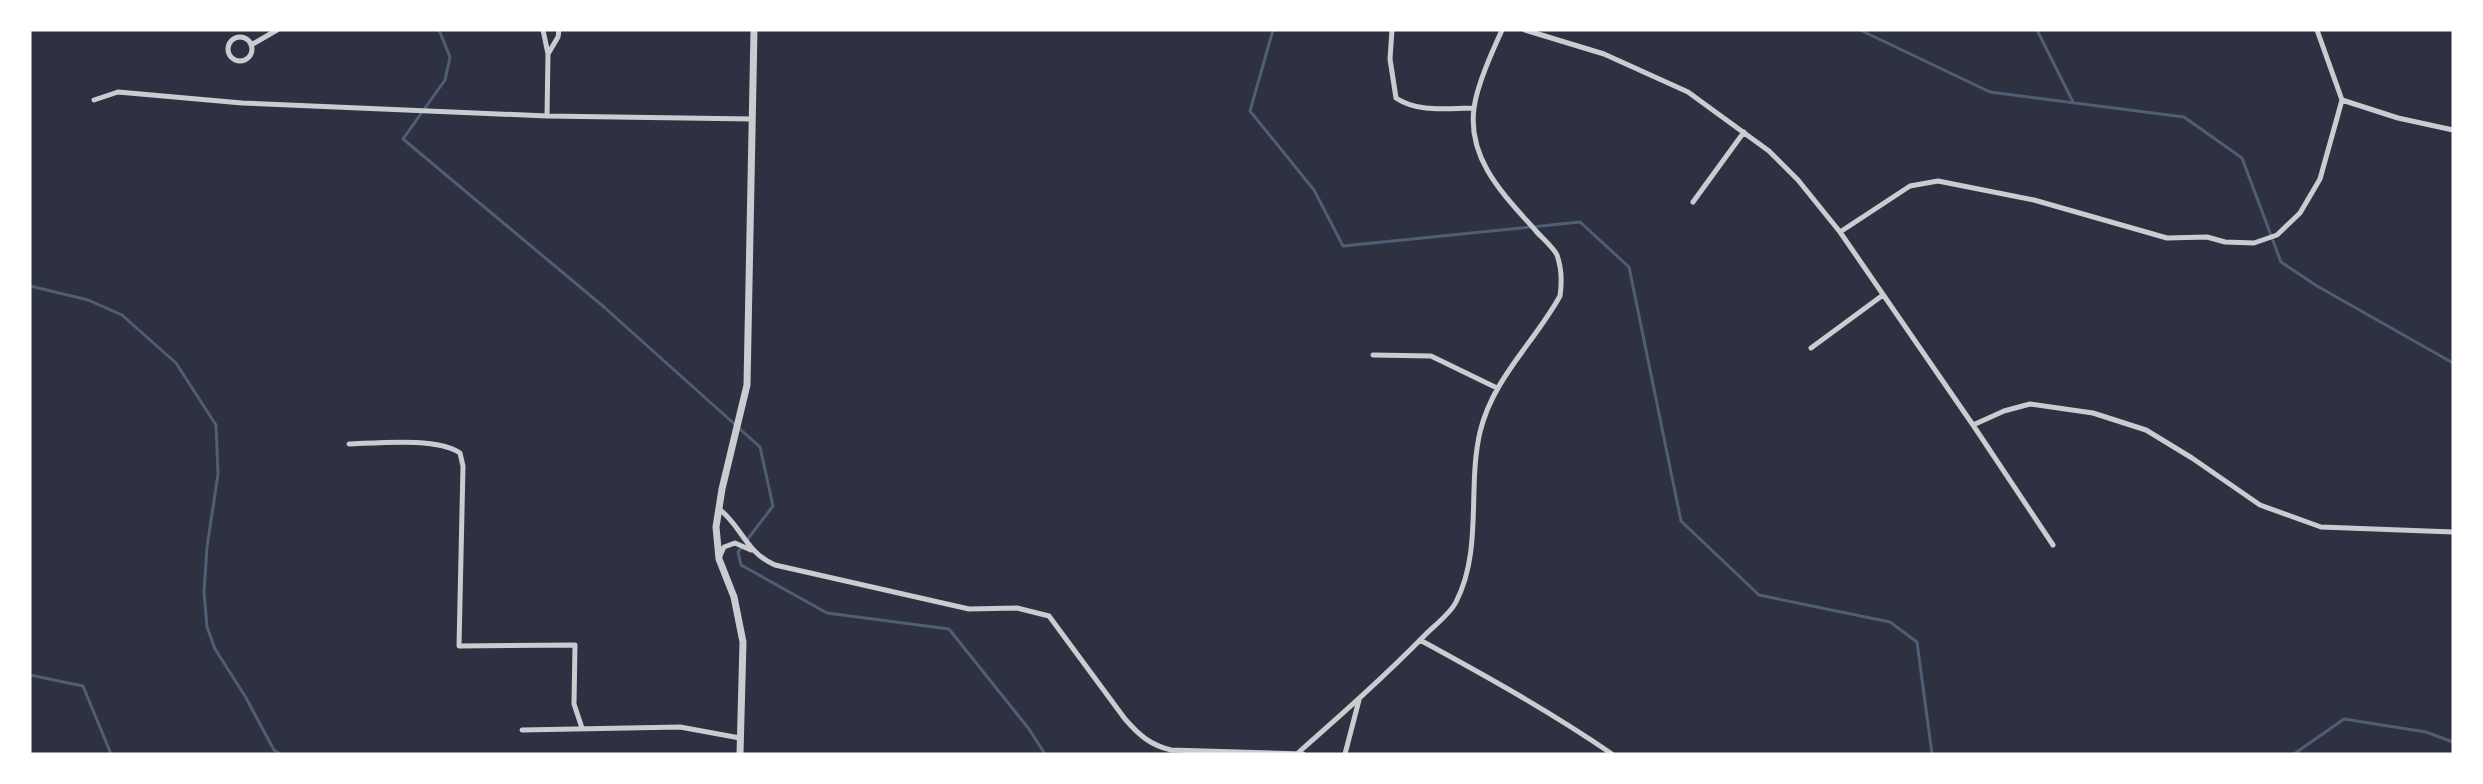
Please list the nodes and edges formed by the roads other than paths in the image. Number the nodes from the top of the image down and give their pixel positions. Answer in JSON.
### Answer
{"nodes":[{"id":1,"x":277,"y":30,"type":"edge"},
{"id":2,"x":543,"y":30,"type":"edge"},
{"id":3,"x":559,"y":30,"type":"edge"},
{"id":4,"x":754,"y":30,"type":"edge"},
{"id":5,"x":1392,"y":30,"type":"edge"},
{"id":6,"x":1502,"y":30,"type":"edge"},
{"id":7,"x":1525,"y":30,"type":"edge"},
{"id":8,"x":2317,"y":30,"type":"edge"},
{"id":9,"x":251,"y":45,"type":"junction"},
{"id":10,"x":548,"y":54,"type":"junction"},
{"id":11,"x":94,"y":100,"type":"dead end"},
{"id":12,"x":2342,"y":100,"type":"junction"},
{"id":13,"x":1474,"y":108,"type":"junction"},
{"id":14,"x":547,"y":116,"type":"junction"},
{"id":15,"x":752,"y":119,"type":"junction"},
{"id":16,"x":2453,"y":130,"type":"edge"},
{"id":17,"x":1744,"y":132,"type":"junction"},
{"id":18,"x":1693,"y":202,"type":"dead end"},
{"id":19,"x":1840,"y":232,"type":"junction"},
{"id":20,"x":1883,"y":296,"type":"junction"},
{"id":21,"x":1811,"y":348,"type":"dead end"},
{"id":22,"x":1373,"y":355,"type":"dead end"},
{"id":23,"x":1497,"y":388,"type":"junction"},
{"id":24,"x":1973,"y":425,"type":"junction"},
{"id":25,"x":349,"y":444,"type":"dead end"},
{"id":26,"x":719,"y":509,"type":"junction"},
{"id":27,"x":2453,"y":532,"type":"edge"},
{"id":28,"x":2054,"y":545,"type":"dead end"},
{"id":29,"x":756,"y":553,"type":"junction"},
{"id":30,"x":719,"y":558,"type":"junction"},
{"id":31,"x":1420,"y":640,"type":"junction"},
{"id":32,"x":1359,"y":700,"type":"junction"},
{"id":33,"x":582,"y":728,"type":"junction"},
{"id":34,"x":522,"y":730,"type":"dead end"},
{"id":35,"x":740,"y":738,"type":"junction"},
{"id":36,"x":1301,"y":753,"type":"edge"},
{"id":37,"x":740,"y":754,"type":"edge"},
{"id":38,"x":1345,"y":754,"type":"edge"},
{"id":39,"x":1612,"y":754,"type":"edge"}],
"edges":[{"from":1,"to":9,"type":"street"},
{"from":2,"to":10,"type":"street"},
{"from":3,"to":10,"type":"street"},
{"from":4,"to":15,"type":"street"},
{"from":5,"to":13,"type":"street"},
{"from":6,"to":13,"type":"street"},
{"from":7,"to":17,"type":"street"},
{"from":8,"to":12,"type":"street"},
{"from":9,"to":9,"type":"street"},
{"from":10,"to":14,"type":"street"},
{"from":11,"to":14,"type":"street"},
{"from":12,"to":16,"type":"street"},
{"from":12,"to":19,"type":"street"},
{"from":13,"to":23,"type":"street"},
{"from":14,"to":15,"type":"street"},
{"from":15,"to":26,"type":"street"},
{"from":17,"to":18,"type":"street"},
{"from":17,"to":19,"type":"street"},
{"from":19,"to":20,"type":"street"},
{"from":20,"to":21,"type":"street"},
{"from":20,"to":24,"type":"street"},
{"from":22,"to":23,"type":"street"},
{"from":23,"to":31,"type":"street"},
{"from":24,"to":27,"type":"street"},
{"from":24,"to":28,"type":"street"},
{"from":25,"to":33,"type":"street"},
{"from":26,"to":29,"type":"street"},
{"from":26,"to":30,"type":"street"},
{"from":29,"to":30,"type":"street"},
{"from":29,"to":36,"type":"street"},
{"from":30,"to":35,"type":"street"},
{"from":31,"to":32,"type":"street"},
{"from":31,"to":39,"type":"street"},
{"from":32,"to":36,"type":"street"},
{"from":32,"to":38,"type":"street"},
{"from":33,"to":34,"type":"street"},
{"from":33,"to":35,"type":"street"},
{"from":35,"to":37,"type":"street"}]}
